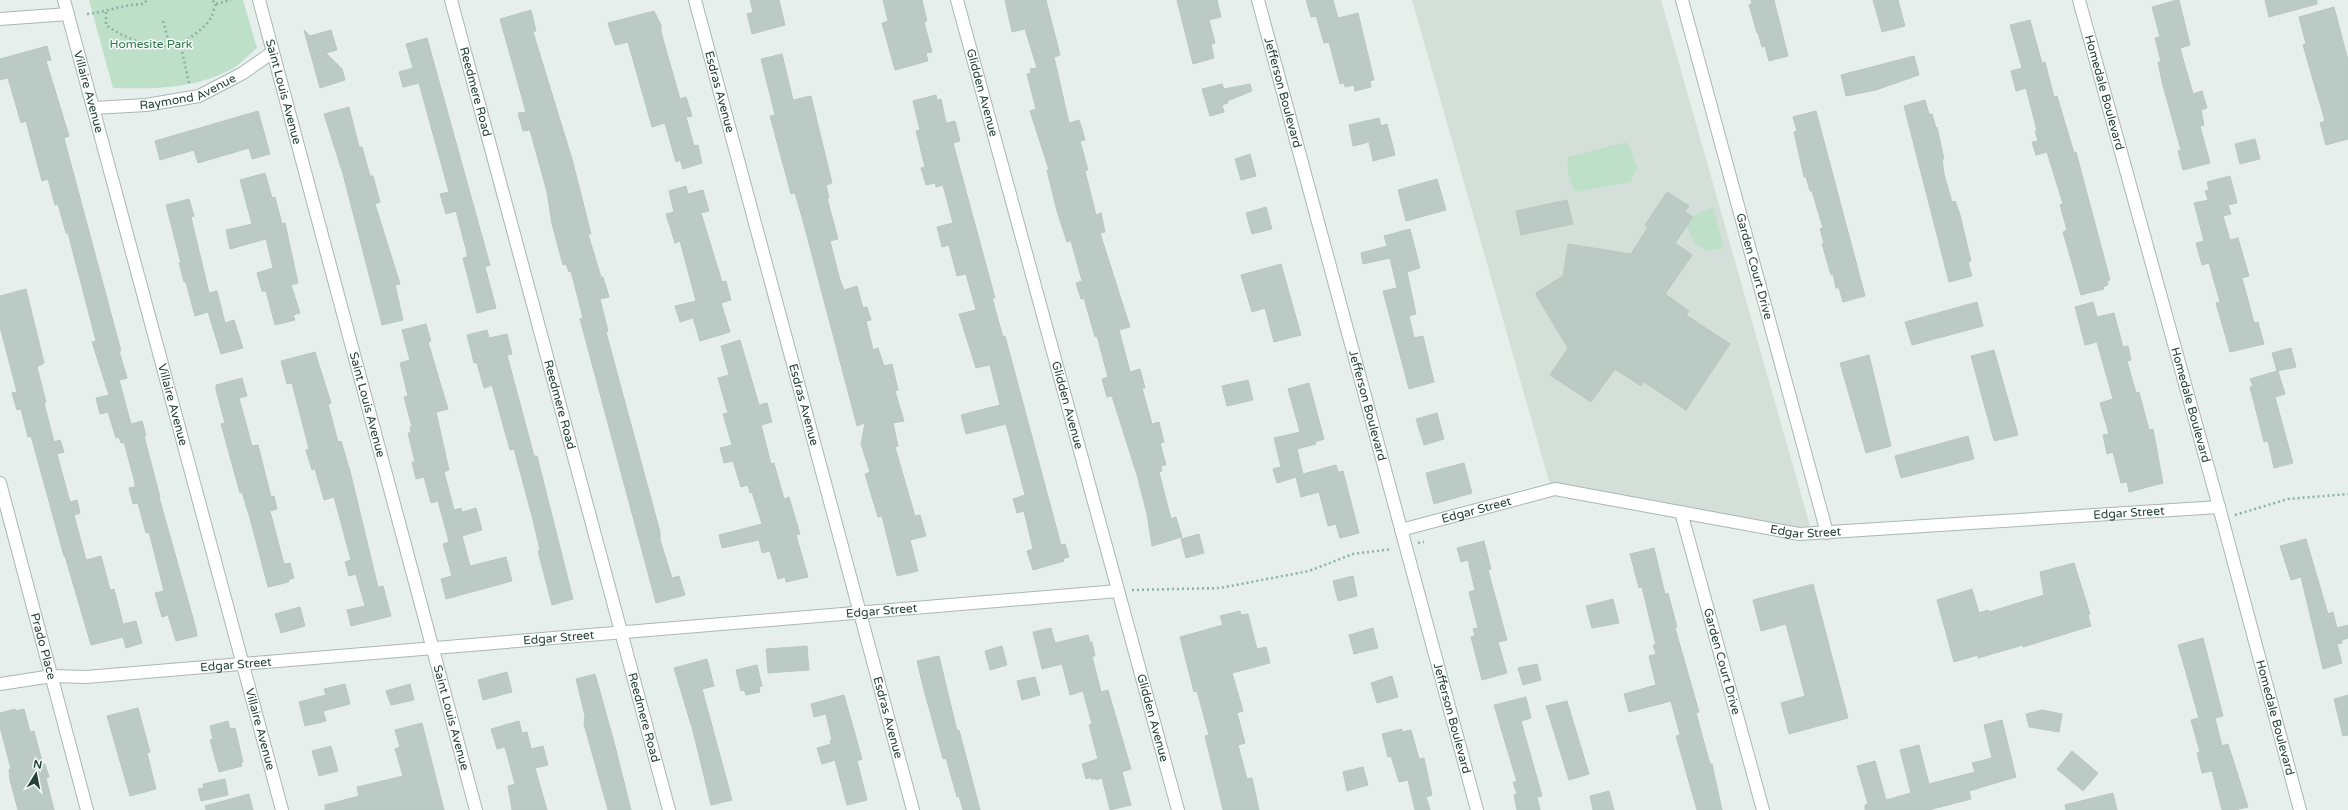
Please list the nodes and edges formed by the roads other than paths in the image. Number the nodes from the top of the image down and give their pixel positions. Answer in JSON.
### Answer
{"nodes":[{"id":1,"x":64,"y":0,"type":"edge"},
{"id":2,"x":259,"y":0,"type":"edge"},
{"id":3,"x":451,"y":0,"type":"edge"},
{"id":4,"x":694,"y":0,"type":"edge"},
{"id":5,"x":957,"y":0,"type":"edge"},
{"id":6,"x":1258,"y":0,"type":"edge"},
{"id":7,"x":1682,"y":0,"type":"edge"},
{"id":8,"x":2079,"y":0,"type":"edge"},
{"id":9,"x":68,"y":14,"type":"junction"},
{"id":10,"x":0,"y":19,"type":"edge"},
{"id":11,"x":273,"y":52,"type":"junction"},
{"id":12,"x":94,"y":108,"type":"junction"},
{"id":13,"x":0,"y":483,"type":"edge"},
{"id":14,"x":2219,"y":507,"type":"junction"},
{"id":15,"x":1681,"y":512,"type":"junction"},
{"id":16,"x":1401,"y":530,"type":"junction"},
{"id":17,"x":1827,"y":533,"type":"junction"},
{"id":18,"x":1118,"y":592,"type":"junction"},
{"id":19,"x":860,"y":614,"type":"junction"},
{"id":20,"x":620,"y":631,"type":"junction"},
{"id":21,"x":432,"y":649,"type":"junction"},
{"id":22,"x":244,"y":664,"type":"junction"},
{"id":23,"x":52,"y":676,"type":"junction"},
{"id":24,"x":0,"y":684,"type":"edge"},
{"id":25,"x":87,"y":810,"type":"edge"},
{"id":26,"x":282,"y":810,"type":"edge"},
{"id":27,"x":476,"y":810,"type":"edge"},
{"id":28,"x":669,"y":810,"type":"edge"},
{"id":29,"x":913,"y":810,"type":"edge"},
{"id":30,"x":1178,"y":810,"type":"edge"},
{"id":31,"x":1477,"y":810,"type":"edge"},
{"id":32,"x":1763,"y":810,"type":"edge"},
{"id":33,"x":2300,"y":810,"type":"edge"}],
"edges":[{"from":1,"to":9,"type":"street","name":"Villaire Avenue"},
{"from":2,"to":11,"type":"street","name":"Saint Louis Avenue"},
{"from":3,"to":20,"type":"street","name":"Reedmere Road"},
{"from":4,"to":19,"type":"street","name":"Esdras Avenue"},
{"from":5,"to":18,"type":"street","name":"Glidden Avenue"},
{"from":6,"to":16,"type":"street","name":"Jefferson Boulevard"},
{"from":7,"to":17,"type":"street","name":"Garden Court Drive"},
{"from":8,"to":14,"type":"street","name":"Homedale Boulevard"},
{"from":9,"to":10,"type":"street"},
{"from":9,"to":12,"type":"street","name":"Villaire Avenue"},
{"from":11,"to":12,"type":"street","name":"Raymond Avenue"},
{"from":11,"to":21,"type":"street","name":"Saint Louis Avenue"},
{"from":12,"to":22,"type":"street","name":"Villaire Avenue"},
{"from":13,"to":23,"type":"street","name":"Prado Place"},
{"from":14,"to":17,"type":"street","name":"Edgar Street"},
{"from":14,"to":33,"type":"street","name":"Homedale Boulevard"},
{"from":15,"to":16,"type":"street","name":"Edgar Street"},
{"from":15,"to":17,"type":"street","name":"Edgar Street"},
{"from":15,"to":32,"type":"street","name":"Garden Court Drive"},
{"from":16,"to":31,"type":"street","name":"Jefferson Boulevard"},
{"from":18,"to":19,"type":"street","name":"Edgar Street"},
{"from":18,"to":30,"type":"street","name":"Glidden Avenue"},
{"from":19,"to":20,"type":"street","name":"Edgar Street"},
{"from":19,"to":29,"type":"street","name":"Esdras Avenue"},
{"from":20,"to":21,"type":"street","name":"Edgar Street"},
{"from":20,"to":28,"type":"street","name":"Reedmere Road"},
{"from":21,"to":22,"type":"street","name":"Edgar Street"},
{"from":21,"to":27,"type":"street","name":"Saint Louis Avenue"},
{"from":22,"to":23,"type":"street","name":"Edgar Street"},
{"from":22,"to":26,"type":"street","name":"Villaire Avenue"},
{"from":23,"to":24,"type":"street","name":"Edgar Street"},
{"from":23,"to":25,"type":"street","name":"Prado Place"}]}
